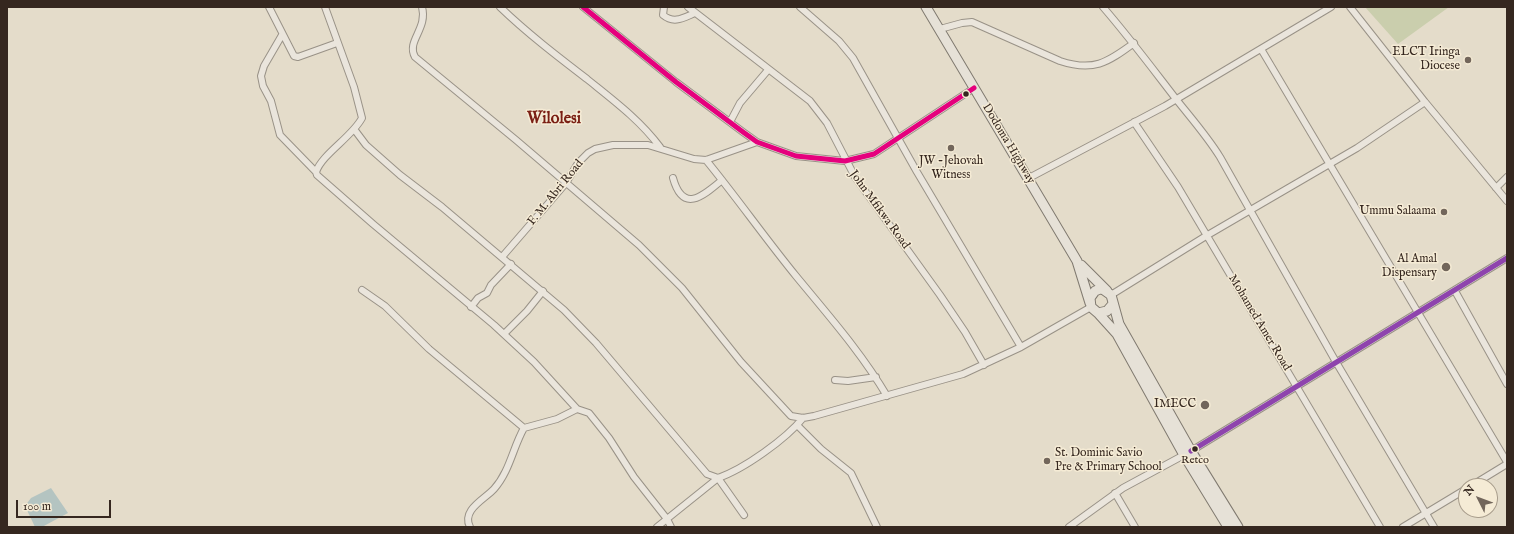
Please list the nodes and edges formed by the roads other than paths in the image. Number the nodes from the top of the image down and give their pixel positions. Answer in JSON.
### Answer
{"nodes":[{"id":1,"x":269,"y":7,"type":"edge"},
{"id":2,"x":325,"y":7,"type":"edge"},
{"id":3,"x":422,"y":7,"type":"edge"},
{"id":4,"x":500,"y":7,"type":"edge"},
{"id":5,"x":583,"y":7,"type":"edge"},
{"id":6,"x":664,"y":7,"type":"edge"},
{"id":7,"x":688,"y":7,"type":"edge"},
{"id":8,"x":800,"y":7,"type":"edge"},
{"id":9,"x":926,"y":7,"type":"edge"},
{"id":10,"x":1103,"y":7,"type":"edge"},
{"id":11,"x":1331,"y":7,"type":"edge"},
{"id":12,"x":1350,"y":7,"type":"edge"},
{"id":13,"x":695,"y":12,"type":"junction"},
{"id":14,"x":940,"y":29,"type":"junction"},
{"id":15,"x":282,"y":35,"type":"junction"},
{"id":16,"x":337,"y":42,"type":"junction"},
{"id":17,"x":1134,"y":43,"type":"junction"},
{"id":18,"x":1261,"y":49,"type":"junction"},
{"id":19,"x":768,"y":70,"type":"junction"},
{"id":20,"x":974,"y":88,"type":"junction"},
{"id":21,"x":1176,"y":99,"type":"junction"},
{"id":22,"x":1425,"y":102,"type":"junction"},
{"id":23,"x":730,"y":122,"type":"junction"},
{"id":24,"x":1134,"y":122,"type":"junction"},
{"id":25,"x":354,"y":129,"type":"junction"},
{"id":26,"x":899,"y":138,"type":"junction"},
{"id":27,"x":757,"y":142,"type":"junction"},
{"id":28,"x":660,"y":147,"type":"junction"},
{"id":29,"x":706,"y":160,"type":"junction"},
{"id":30,"x":845,"y":161,"type":"junction"},
{"id":31,"x":1329,"y":164,"type":"junction"},
{"id":32,"x":316,"y":172,"type":"junction"},
{"id":33,"x":1507,"y":177,"type":"edge"},
{"id":34,"x":673,"y":178,"type":"dead end"},
{"id":35,"x":1029,"y":178,"type":"junction"},
{"id":36,"x":722,"y":180,"type":"junction"},
{"id":37,"x":566,"y":183,"type":"junction"},
{"id":38,"x":1496,"y":188,"type":"junction"},
{"id":39,"x":1507,"y":201,"type":"edge"},
{"id":40,"x":1250,"y":210,"type":"junction"},
{"id":41,"x":1206,"y":236,"type":"junction"},
{"id":42,"x":502,"y":257,"type":"junction"},
{"id":43,"x":1507,"y":258,"type":"edge"},
{"id":44,"x":1077,"y":261,"type":"junction"},
{"id":45,"x":511,"y":264,"type":"junction"},
{"id":46,"x":362,"y":290,"type":"dead end"},
{"id":47,"x":543,"y":291,"type":"junction"},
{"id":48,"x":1455,"y":291,"type":"junction"},
{"id":49,"x":1111,"y":297,"type":"junction"},
{"id":50,"x":471,"y":307,"type":"junction"},
{"id":51,"x":1093,"y":308,"type":"junction"},
{"id":52,"x":1418,"y":312,"type":"junction"},
{"id":53,"x":504,"y":334,"type":"junction"},
{"id":54,"x":1021,"y":347,"type":"junction"},
{"id":55,"x":1336,"y":362,"type":"junction"},
{"id":56,"x":984,"y":365,"type":"junction"},
{"id":57,"x":876,"y":378,"type":"junction"},
{"id":58,"x":835,"y":380,"type":"dead end"},
{"id":59,"x":1507,"y":384,"type":"edge"},
{"id":60,"x":1296,"y":385,"type":"junction"},
{"id":61,"x":886,"y":396,"type":"junction"},
{"id":62,"x":577,"y":409,"type":"junction"},
{"id":63,"x":803,"y":418,"type":"junction"},
{"id":64,"x":797,"y":426,"type":"junction"},
{"id":65,"x":524,"y":428,"type":"junction"},
{"id":66,"x":1188,"y":453,"type":"junction"},
{"id":67,"x":1507,"y":463,"type":"edge"},
{"id":68,"x":718,"y":478,"type":"junction"},
{"id":69,"x":1484,"y":478,"type":"edge"},
{"id":70,"x":1115,"y":493,"type":"junction"},
{"id":71,"x":1458,"y":494,"type":"edge"},
{"id":72,"x":1426,"y":513,"type":"junction"},
{"id":73,"x":744,"y":515,"type":"dead end"},
{"id":74,"x":667,"y":519,"type":"junction"},
{"id":75,"x":470,"y":527,"type":"edge"},
{"id":76,"x":657,"y":527,"type":"edge"},
{"id":77,"x":671,"y":527,"type":"edge"},
{"id":78,"x":877,"y":527,"type":"edge"},
{"id":79,"x":1069,"y":527,"type":"edge"},
{"id":80,"x":1135,"y":527,"type":"edge"},
{"id":81,"x":1228,"y":527,"type":"edge"},
{"id":82,"x":1238,"y":527,"type":"edge"},
{"id":83,"x":1380,"y":527,"type":"edge"},
{"id":84,"x":1403,"y":527,"type":"edge"},
{"id":85,"x":1434,"y":527,"type":"edge"}],
"edges":[{"from":1,"to":15,"type":"street"},
{"from":2,"to":16,"type":"street"},
{"from":3,"to":37,"type":"street"},
{"from":4,"to":28,"type":"street"},
{"from":5,"to":23,"type":"street"},
{"from":6,"to":13,"type":"street"},
{"from":7,"to":13,"type":"street","name":"John Mfikwa Road"},
{"from":8,"to":26,"type":"street"},
{"from":9,"to":14,"type":"highway","name":"Dodoma Highway"},
{"from":10,"to":17,"type":"street"},
{"from":11,"to":18,"type":"street"},
{"from":12,"to":22,"type":"street"},
{"from":13,"to":19,"type":"street","name":"John Mfikwa Road"},
{"from":14,"to":17,"type":"street"},
{"from":14,"to":20,"type":"highway","name":"Dodoma Highway"},
{"from":15,"to":16,"type":"street"},
{"from":15,"to":32,"type":"street"},
{"from":16,"to":25,"type":"street"},
{"from":17,"to":21,"type":"street"},
{"from":18,"to":21,"type":"street"},
{"from":18,"to":31,"type":"street"},
{"from":19,"to":23,"type":"street"},
{"from":19,"to":30,"type":"street","name":"John Mfikwa Road"},
{"from":20,"to":26,"type":"street"},
{"from":20,"to":35,"type":"highway","name":"Dodoma Highway"},
{"from":21,"to":24,"type":"street"},
{"from":21,"to":40,"type":"street"},
{"from":22,"to":31,"type":"street"},
{"from":22,"to":38,"type":"street"},
{"from":23,"to":27,"type":"street"},
{"from":24,"to":35,"type":"street"},
{"from":24,"to":41,"type":"street","name":"Mohamed Amer Road"},
{"from":25,"to":32,"type":"street"},
{"from":25,"to":42,"type":"street"},
{"from":26,"to":30,"type":"street"},
{"from":26,"to":54,"type":"street"},
{"from":27,"to":29,"type":"street"},
{"from":27,"to":30,"type":"street"},
{"from":28,"to":29,"type":"street","name":"F. M. Abri Road"},
{"from":28,"to":37,"type":"street","name":"F. M. Abri Road"},
{"from":29,"to":36,"type":"street"},
{"from":30,"to":56,"type":"street","name":"John Mfikwa Road"},
{"from":31,"to":40,"type":"street"},
{"from":31,"to":52,"type":"street"},
{"from":32,"to":50,"type":"street"},
{"from":33,"to":38,"type":"street"},
{"from":34,"to":36,"type":"street"},
{"from":35,"to":44,"type":"highway","name":"Dodoma Highway"},
{"from":36,"to":57,"type":"street"},
{"from":37,"to":42,"type":"street","name":"F. M. Abri Road"},
{"from":37,"to":63,"type":"street"},
{"from":38,"to":39,"type":"street"},
{"from":40,"to":41,"type":"street"},
{"from":40,"to":55,"type":"street"},
{"from":41,"to":49,"type":"street"},
{"from":41,"to":60,"type":"street","name":"Mohamed Amer Road"},
{"from":42,"to":45,"type":"street"},
{"from":43,"to":48,"type":"street"},
{"from":44,"to":49,"type":"highway"},
{"from":44,"to":51,"type":"highway"},
{"from":45,"to":47,"type":"street"},
{"from":45,"to":50,"type":"street"},
{"from":46,"to":65,"type":"street"},
{"from":47,"to":53,"type":"street"},
{"from":47,"to":68,"type":"street"},
{"from":48,"to":52,"type":"street"},
{"from":48,"to":59,"type":"street"},
{"from":49,"to":51,"type":"highway"},
{"from":49,"to":51,"type":"highway"},
{"from":49,"to":66,"type":"highway"},
{"from":50,"to":53,"type":"street"},
{"from":51,"to":54,"type":"street"},
{"from":51,"to":66,"type":"highway"},
{"from":52,"to":55,"type":"street"},
{"from":52,"to":67,"type":"street"},
{"from":53,"to":62,"type":"street"},
{"from":54,"to":56,"type":"street"},
{"from":55,"to":60,"type":"street"},
{"from":55,"to":72,"type":"street"},
{"from":56,"to":61,"type":"street"},
{"from":57,"to":58,"type":"street"},
{"from":57,"to":61,"type":"street"},
{"from":60,"to":66,"type":"street"},
{"from":60,"to":83,"type":"street","name":"Mohamed Amer Road"},
{"from":61,"to":63,"type":"street"},
{"from":62,"to":65,"type":"street"},
{"from":62,"to":74,"type":"street"},
{"from":63,"to":64,"type":"street"},
{"from":64,"to":68,"type":"street"},
{"from":64,"to":78,"type":"street"},
{"from":65,"to":75,"type":"street"},
{"from":66,"to":70,"type":"street"},
{"from":66,"to":81,"type":"highway"},
{"from":66,"to":82,"type":"highway"},
{"from":67,"to":69,"type":"street"},
{"from":68,"to":73,"type":"street"},
{"from":68,"to":74,"type":"street"},
{"from":70,"to":79,"type":"street"},
{"from":70,"to":80,"type":"street"},
{"from":71,"to":72,"type":"street"},
{"from":72,"to":84,"type":"street"},
{"from":72,"to":85,"type":"street"},
{"from":74,"to":76,"type":"street"},
{"from":74,"to":77,"type":"street"}]}
